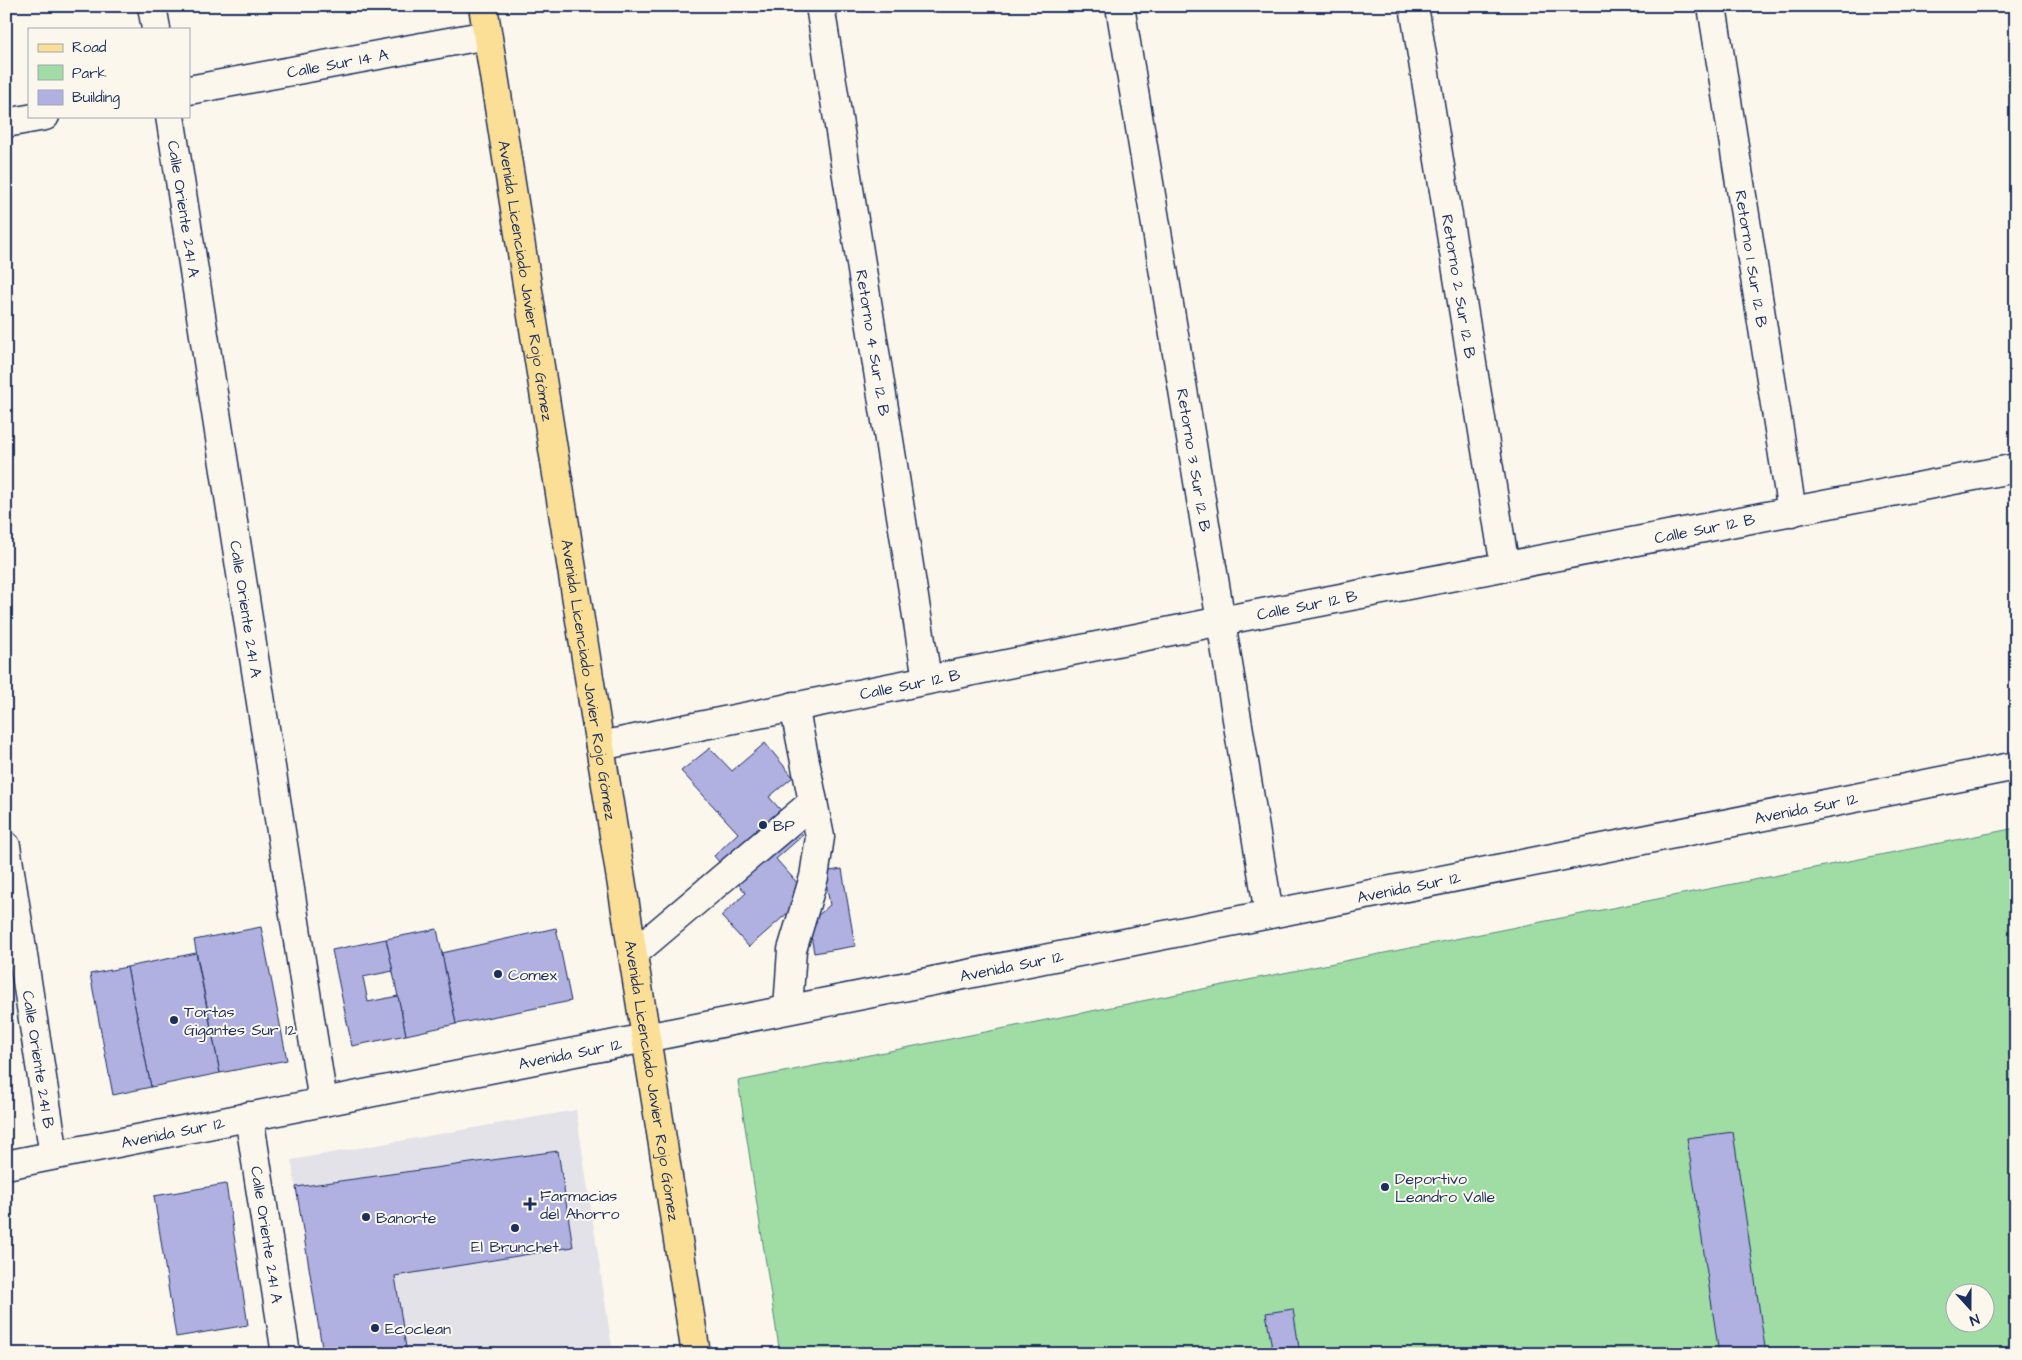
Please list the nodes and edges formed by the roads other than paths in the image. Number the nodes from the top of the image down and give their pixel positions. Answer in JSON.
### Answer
{"nodes":[{"id":1,"x":152,"y":6,"type":"edge"},
{"id":2,"x":483,"y":6,"type":"edge"},
{"id":3,"x":820,"y":6,"type":"edge"},
{"id":4,"x":1120,"y":6,"type":"edge"},
{"id":5,"x":1414,"y":6,"type":"edge"},
{"id":6,"x":1712,"y":6,"type":"edge"},
{"id":7,"x":156,"y":28,"type":"edge"},
{"id":8,"x":487,"y":35,"type":"junction"},
{"id":9,"x":190,"y":90,"type":"edge"},
{"id":10,"x":33,"y":118,"type":"edge"},
{"id":11,"x":170,"y":118,"type":"edge"},
{"id":12,"x":6,"y":123,"type":"edge"},
{"id":13,"x":2016,"y":468,"type":"edge"},
{"id":14,"x":1792,"y":512,"type":"junction"},
{"id":15,"x":1505,"y":567,"type":"junction"},
{"id":16,"x":1221,"y":621,"type":"junction"},
{"id":17,"x":927,"y":679,"type":"junction"},
{"id":18,"x":794,"y":706,"type":"junction"},
{"id":19,"x":600,"y":746,"type":"junction"},
{"id":20,"x":2016,"y":766,"type":"edge"},
{"id":21,"x":813,"y":802,"type":"junction"},
{"id":22,"x":6,"y":846,"type":"edge"},
{"id":23,"x":1269,"y":914,"type":"junction"},
{"id":24,"x":633,"y":954,"type":"junction"},
{"id":25,"x":788,"y":1009,"type":"junction"},
{"id":26,"x":646,"y":1037,"type":"junction"},
{"id":27,"x":323,"y":1102,"type":"junction"},
{"id":28,"x":249,"y":1116,"type":"junction"},
{"id":29,"x":54,"y":1155,"type":"junction"},
{"id":30,"x":6,"y":1164,"type":"edge"},
{"id":31,"x":286,"y":1354,"type":"edge"},
{"id":32,"x":696,"y":1354,"type":"edge"}],
"edges":[{"from":1,"to":7,"type":"street"},
{"from":2,"to":8,"type":"main road","name":"Avenida Licenciado Javier Rojo Gómez"},
{"from":3,"to":17,"type":"street","name":"Retorno 4 Sur 12 B"},
{"from":4,"to":16,"type":"street","name":"Retorno 3 Sur 12 B"},
{"from":5,"to":15,"type":"street","name":"Retorno 2 Sur 12 B"},
{"from":6,"to":14,"type":"street","name":"Retorno 1 Sur 12 B"},
{"from":8,"to":9,"type":"street","name":"Calle Sur 14 A"},
{"from":8,"to":19,"type":"main road","name":"Avenida Licenciado Javier Rojo Gómez"},
{"from":10,"to":12,"type":"street"},
{"from":11,"to":27,"type":"street","name":"Calle Oriente 241 A"},
{"from":13,"to":14,"type":"street","name":"Calle Sur 12 B"},
{"from":14,"to":15,"type":"street","name":"Calle Sur 12 B"},
{"from":15,"to":16,"type":"street","name":"Calle Sur 12 B"},
{"from":16,"to":17,"type":"street","name":"Calle Sur 12 B"},
{"from":16,"to":23,"type":"street","name":"Retorno 3 Sur 12 B"},
{"from":17,"to":18,"type":"street","name":"Calle Sur 12 B"},
{"from":18,"to":19,"type":"street","name":"Calle Sur 12 B"},
{"from":18,"to":21,"type":"street"},
{"from":19,"to":24,"type":"main road","name":"Avenida Licenciado Javier Rojo Gómez"},
{"from":20,"to":23,"type":"street","name":"Avenida Sur 12"},
{"from":21,"to":24,"type":"street"},
{"from":21,"to":25,"type":"street"},
{"from":22,"to":29,"type":"street","name":"Calle Oriente 241 B"},
{"from":23,"to":25,"type":"street","name":"Avenida Sur 12"},
{"from":24,"to":26,"type":"main road","name":"Avenida Licenciado Javier Rojo Gómez"},
{"from":25,"to":26,"type":"street","name":"Avenida Sur 12"},
{"from":26,"to":27,"type":"street","name":"Avenida Sur 12"},
{"from":26,"to":32,"type":"main road","name":"Avenida Licenciado Javier Rojo Gómez"},
{"from":27,"to":28,"type":"street","name":"Avenida Sur 12"},
{"from":28,"to":29,"type":"street","name":"Avenida Sur 12"},
{"from":28,"to":31,"type":"street","name":"Calle Oriente 241 A"},
{"from":29,"to":30,"type":"street","name":"Avenida Sur 12"}]}
